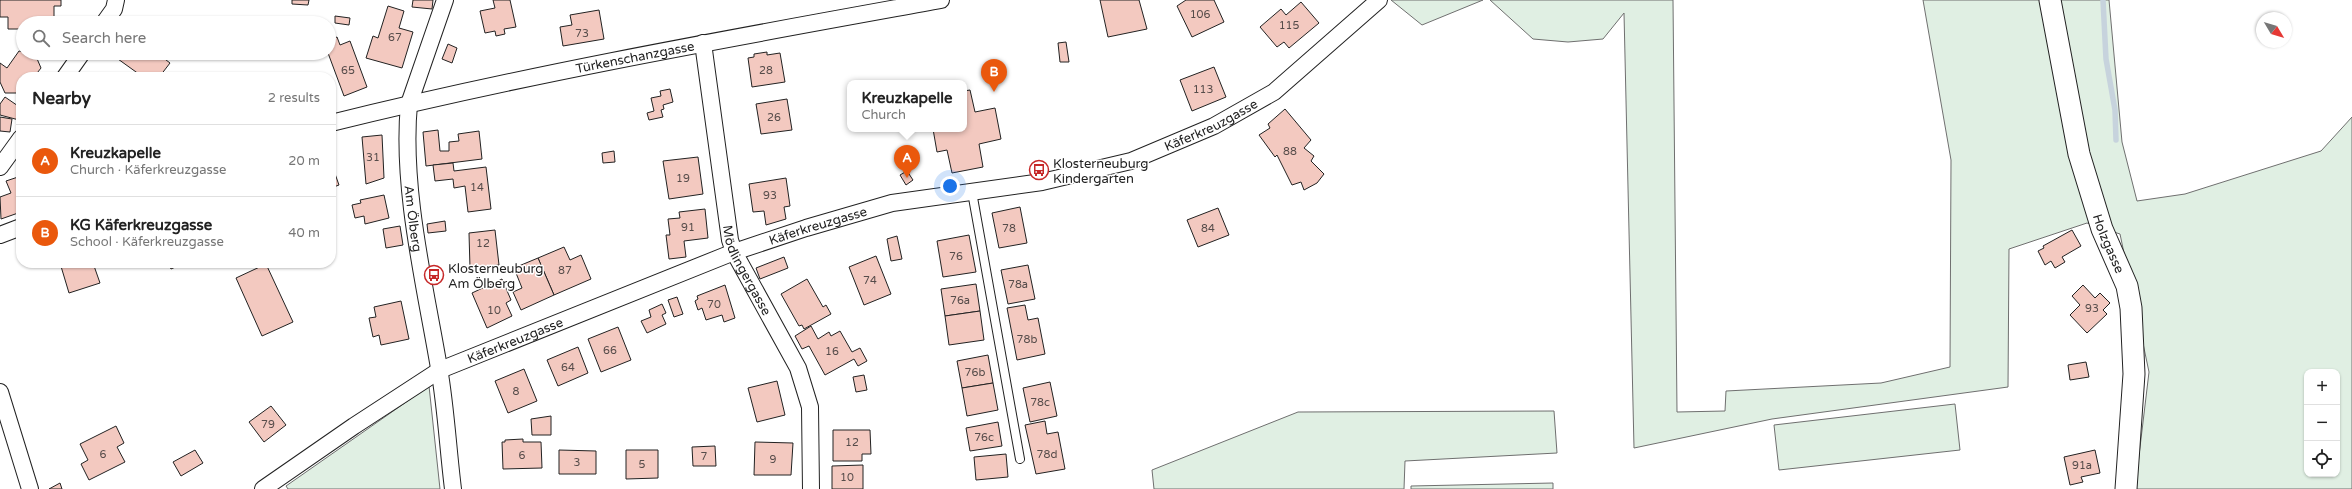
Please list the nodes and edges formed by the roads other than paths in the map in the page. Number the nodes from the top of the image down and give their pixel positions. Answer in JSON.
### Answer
{"nodes":[{"id":1,"x":116,"y":0,"type":"edge"},
{"id":2,"x":445,"y":0,"type":"edge"},
{"id":3,"x":942,"y":0,"type":"edge"},
{"id":4,"x":1378,"y":0,"type":"edge"},
{"id":5,"x":2050,"y":0,"type":"edge"},
{"id":6,"x":109,"y":16,"type":"edge"},
{"id":7,"x":703,"y":43,"type":"junction"},
{"id":8,"x":77,"y":60,"type":"edge"},
{"id":9,"x":69,"y":72,"type":"edge"},
{"id":10,"x":409,"y":104,"type":"junction"},
{"id":11,"x":336,"y":122,"type":"edge"},
{"id":12,"x":16,"y":145,"type":"edge"},
{"id":13,"x":0,"y":168,"type":"edge"},
{"id":14,"x":972,"y":192,"type":"junction"},
{"id":15,"x":16,"y":229,"type":"edge"},
{"id":16,"x":0,"y":235,"type":"edge"},
{"id":17,"x":734,"y":252,"type":"junction"},
{"id":18,"x":440,"y":370,"type":"junction"},
{"id":19,"x":0,"y":392,"type":"edge"},
{"id":20,"x":1020,"y":459,"type":"dead end"},
{"id":21,"x":30,"y":489,"type":"edge"},
{"id":22,"x":263,"y":489,"type":"edge"},
{"id":23,"x":453,"y":489,"type":"edge"},
{"id":24,"x":811,"y":489,"type":"edge"},
{"id":25,"x":2126,"y":489,"type":"edge"}],
"edges":[{"from":1,"to":6,"type":"street"},
{"from":2,"to":10,"type":"street","name":"Am Ölberg"},
{"from":3,"to":7,"type":"street","name":"Türkenschanzgasse"},
{"from":4,"to":14,"type":"street","name":"Käferkreuzgasse"},
{"from":5,"to":25,"type":"street","name":"Holzgasse"},
{"from":7,"to":10,"type":"street","name":"Türkenschanzgasse"},
{"from":7,"to":17,"type":"street","name":"Mödlingergasse"},
{"from":8,"to":9,"type":"street"},
{"from":10,"to":11,"type":"street","name":"Türkenschanzgasse"},
{"from":10,"to":18,"type":"street","name":"Am Ölberg"},
{"from":12,"to":13,"type":"street"},
{"from":14,"to":17,"type":"street","name":"Käferkreuzgasse"},
{"from":14,"to":20,"type":"lane"},
{"from":15,"to":16,"type":"street"},
{"from":17,"to":18,"type":"street","name":"Käferkreuzgasse"},
{"from":17,"to":24,"type":"street","name":"Mödlingergasse"},
{"from":18,"to":22,"type":"street","name":"Käferkreuzgasse"},
{"from":18,"to":23,"type":"street","name":"Am Ölberg"},
{"from":19,"to":21,"type":"street"}]}
